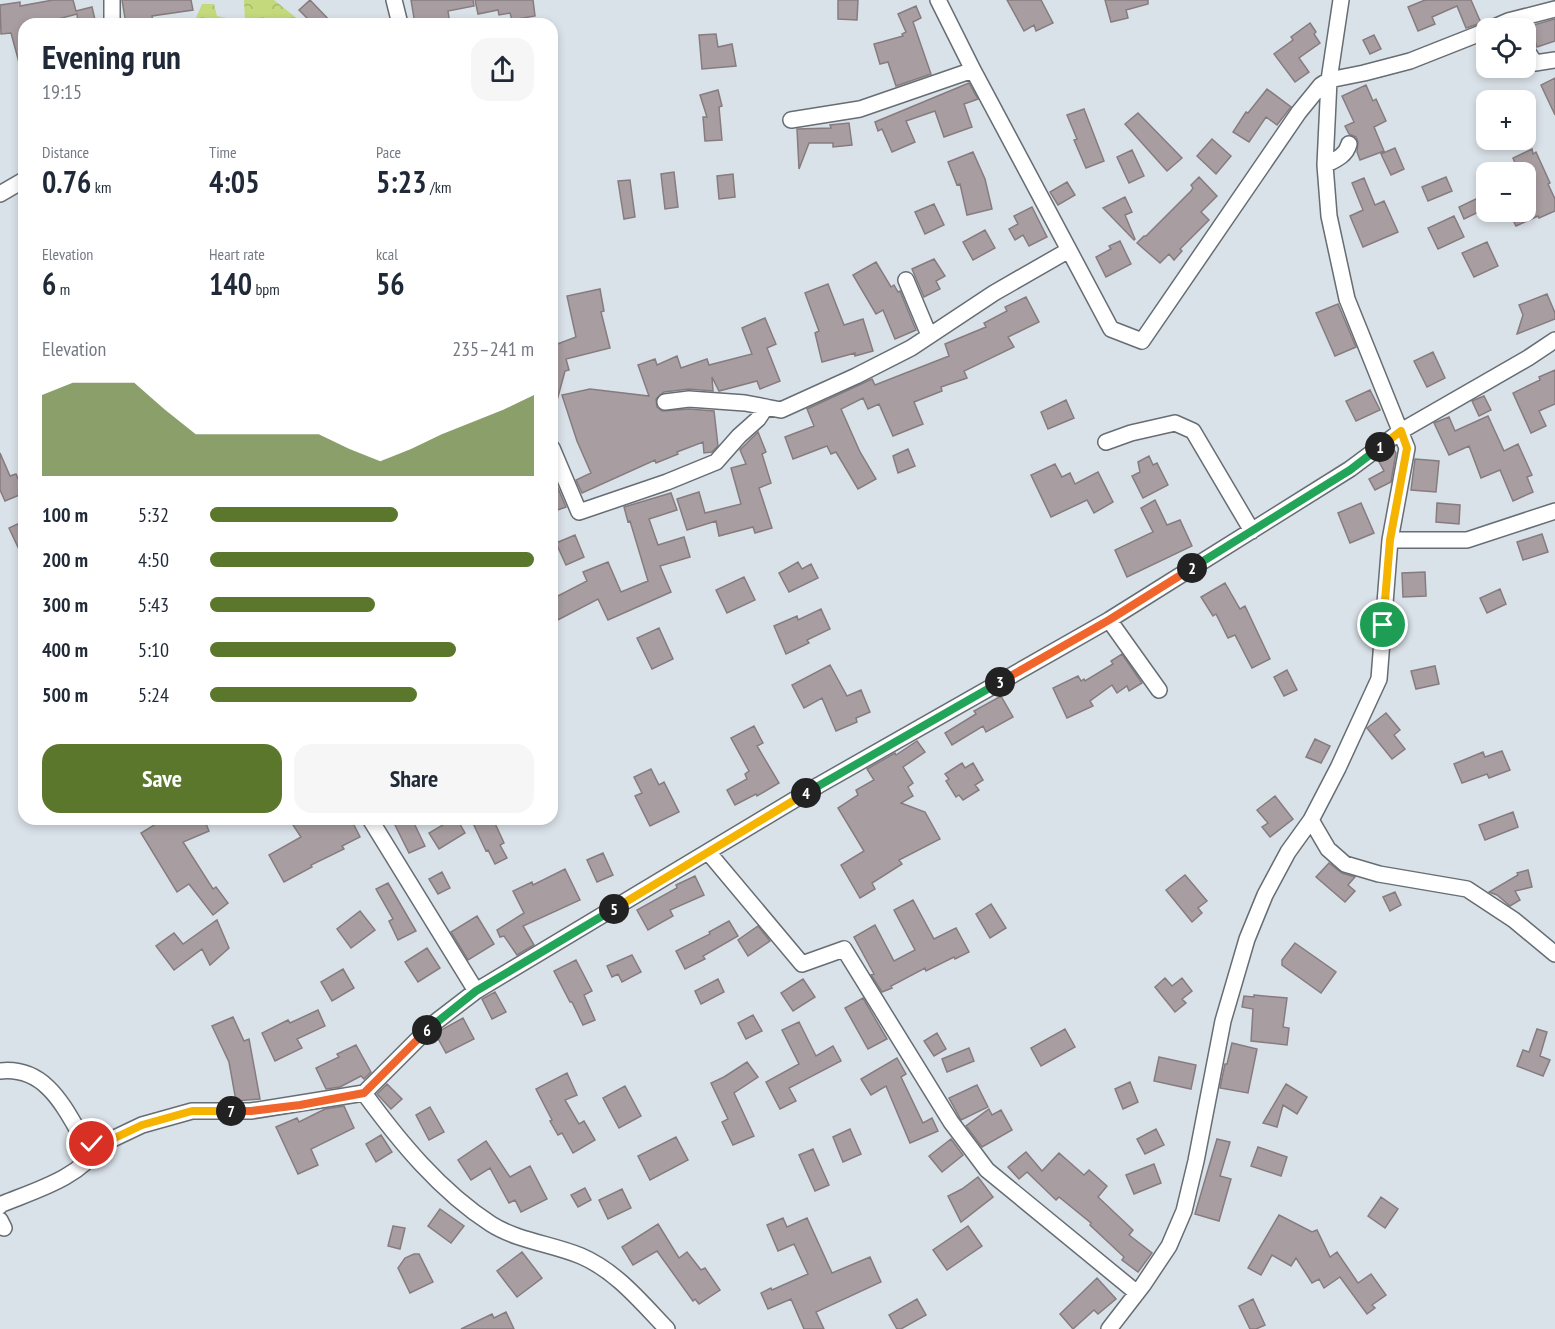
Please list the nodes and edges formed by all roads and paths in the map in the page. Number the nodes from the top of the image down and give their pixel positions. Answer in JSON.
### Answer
{"nodes":[{"id":1,"x":112,"y":0,"type":"edge"},
{"id":2,"x":394,"y":0,"type":"edge"},
{"id":3,"x":938,"y":0,"type":"edge"},
{"id":4,"x":1341,"y":0,"type":"edge"},
{"id":5,"x":1555,"y":9,"type":"edge"},
{"id":6,"x":112,"y":18,"type":"edge"},
{"id":7,"x":398,"y":18,"type":"edge"},
{"id":8,"x":1530,"y":18,"type":"edge"},
{"id":9,"x":1476,"y":35,"type":"edge"},
{"id":10,"x":1555,"y":60,"type":"edge"},
{"id":11,"x":1536,"y":63,"type":"edge"},
{"id":12,"x":973,"y":70,"type":"junction"},
{"id":13,"x":1329,"y":80,"type":"junction"},
{"id":14,"x":791,"y":120,"type":"dead end"},
{"id":15,"x":1349,"y":144,"type":"dead end"},
{"id":16,"x":1325,"y":165,"type":"junction"},
{"id":17,"x":18,"y":184,"type":"edge"},
{"id":18,"x":0,"y":194,"type":"edge"},
{"id":19,"x":1069,"y":250,"type":"junction"},
{"id":20,"x":906,"y":280,"type":"dead end"},
{"id":21,"x":929,"y":335,"type":"junction"},
{"id":22,"x":1555,"y":340,"type":"edge"},
{"id":23,"x":665,"y":402,"type":"dead end"},
{"id":24,"x":766,"y":407,"type":"junction"},
{"id":25,"x":1401,"y":431,"type":"junction"},
{"id":26,"x":1106,"y":442,"type":"dead end"},
{"id":27,"x":558,"y":462,"type":"edge"},
{"id":28,"x":1555,"y":511,"type":"edge"},
{"id":29,"x":1252,"y":531,"type":"junction"},
{"id":30,"x":1390,"y":540,"type":"junction"},
{"id":31,"x":1109,"y":620,"type":"junction"},
{"id":32,"x":1159,"y":690,"type":"dead end"},
{"id":33,"x":1311,"y":820,"type":"junction"},
{"id":34,"x":374,"y":825,"type":"edge"},
{"id":35,"x":708,"y":852,"type":"junction"},
{"id":36,"x":1555,"y":954,"type":"edge"},
{"id":37,"x":476,"y":991,"type":"junction"},
{"id":38,"x":0,"y":1071,"type":"edge"},
{"id":39,"x":364,"y":1093,"type":"junction"},
{"id":40,"x":102,"y":1144,"type":"junction"},
{"id":41,"x":0,"y":1206,"type":"edge"},
{"id":42,"x":1137,"y":1293,"type":"junction"},
{"id":43,"x":668,"y":1329,"type":"edge"},
{"id":44,"x":1109,"y":1329,"type":"edge"}],
"edges":[{"from":1,"to":6,"type":"street"},
{"from":2,"to":7,"type":"street"},
{"from":3,"to":12,"type":"street"},
{"from":4,"to":13,"type":"street"},
{"from":5,"to":8,"type":"street"},
{"from":9,"to":13,"type":"street"},
{"from":10,"to":11,"type":"street"},
{"from":12,"to":14,"type":"street"},
{"from":12,"to":19,"type":"street"},
{"from":13,"to":16,"type":"street"},
{"from":13,"to":19,"type":"street"},
{"from":15,"to":16,"type":"street"},
{"from":16,"to":25,"type":"street"},
{"from":17,"to":18,"type":"street"},
{"from":19,"to":21,"type":"street"},
{"from":20,"to":21,"type":"street"},
{"from":21,"to":24,"type":"street"},
{"from":22,"to":25,"type":"street"},
{"from":23,"to":24,"type":"street"},
{"from":24,"to":27,"type":"street"},
{"from":25,"to":29,"type":"street"},
{"from":25,"to":30,"type":"street"},
{"from":26,"to":29,"type":"street"},
{"from":28,"to":30,"type":"street"},
{"from":29,"to":31,"type":"street"},
{"from":30,"to":33,"type":"street"},
{"from":31,"to":32,"type":"street"},
{"from":31,"to":35,"type":"street"},
{"from":33,"to":36,"type":"street"},
{"from":33,"to":42,"type":"street"},
{"from":34,"to":37,"type":"street"},
{"from":35,"to":37,"type":"street"},
{"from":35,"to":42,"type":"street"},
{"from":37,"to":39,"type":"street"},
{"from":38,"to":40,"type":"street"},
{"from":39,"to":40,"type":"street"},
{"from":39,"to":43,"type":"street"},
{"from":40,"to":41,"type":"street"},
{"from":42,"to":44,"type":"street"}]}
